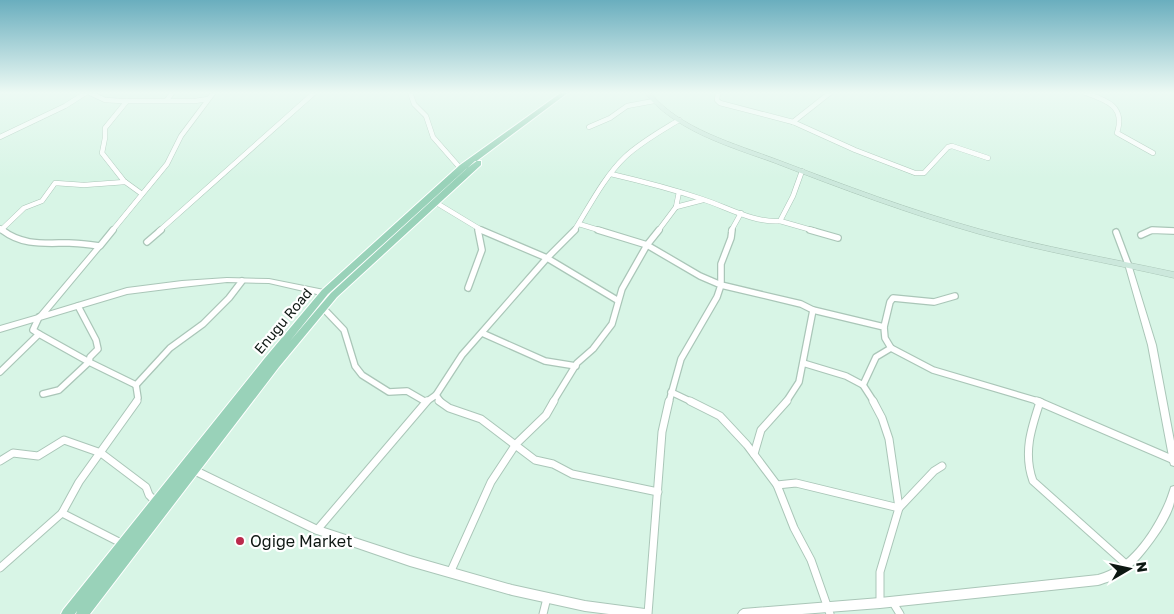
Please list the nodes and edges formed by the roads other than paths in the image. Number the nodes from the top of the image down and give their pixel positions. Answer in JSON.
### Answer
{"nodes":[{"id":1,"x":34,"y":121,"type":"edge"},
{"id":2,"x":112,"y":121,"type":"edge"},
{"id":3,"x":192,"y":121,"type":"edge"},
{"id":4,"x":284,"y":121,"type":"edge"},
{"id":5,"x":427,"y":121,"type":"edge"},
{"id":6,"x":527,"y":121,"type":"edge"},
{"id":7,"x":536,"y":121,"type":"edge"},
{"id":8,"x":603,"y":121,"type":"edge"},
{"id":9,"x":678,"y":121,"type":"edge"},
{"id":10,"x":680,"y":121,"type":"edge"},
{"id":11,"x":788,"y":121,"type":"edge"},
{"id":12,"x":1120,"y":121,"type":"edge"},
{"id":13,"x":793,"y":122,"type":"joint"},
{"id":14,"x":589,"y":127,"type":"dead end"},
{"id":15,"x":0,"y":137,"type":"edge"},
{"id":16,"x":1153,"y":153,"type":"dead end"},
{"id":17,"x":988,"y":158,"type":"dead end"},
{"id":18,"x":461,"y":169,"type":"junction"},
{"id":19,"x":802,"y":171,"type":"junction"},
{"id":20,"x":612,"y":174,"type":"junction"},
{"id":21,"x":125,"y":182,"type":"junction"},
{"id":22,"x":679,"y":192,"type":"junction"},
{"id":23,"x":142,"y":194,"type":"junction"},
{"id":24,"x":703,"y":200,"type":"junction"},
{"id":25,"x":435,"y":202,"type":"junction"},
{"id":26,"x":676,"y":207,"type":"junction"},
{"id":27,"x":741,"y":213,"type":"junction"},
{"id":28,"x":780,"y":221,"type":"junction"},
{"id":29,"x":579,"y":224,"type":"junction"},
{"id":30,"x":478,"y":228,"type":"junction"},
{"id":31,"x":1,"y":229,"type":"edge"},
{"id":32,"x":1174,"y":231,"type":"edge"},
{"id":33,"x":1116,"y":232,"type":"dead end"},
{"id":34,"x":1141,"y":235,"type":"dead end"},
{"id":35,"x":838,"y":238,"type":"dead end"},
{"id":36,"x":147,"y":242,"type":"dead end"},
{"id":37,"x":647,"y":245,"type":"junction"},
{"id":38,"x":100,"y":246,"type":"junction"},
{"id":39,"x":547,"y":258,"type":"junction"},
{"id":40,"x":1128,"y":264,"type":"junction"},
{"id":41,"x":1174,"y":275,"type":"edge"},
{"id":42,"x":242,"y":281,"type":"junction"},
{"id":43,"x":721,"y":284,"type":"junction"},
{"id":44,"x":468,"y":288,"type":"dead end"},
{"id":45,"x":325,"y":292,"type":"junction"},
{"id":46,"x":334,"y":295,"type":"junction"},
{"id":47,"x":955,"y":296,"type":"dead end"},
{"id":48,"x":617,"y":300,"type":"junction"},
{"id":49,"x":78,"y":306,"type":"junction"},
{"id":50,"x":323,"y":308,"type":"junction"},
{"id":51,"x":813,"y":310,"type":"junction"},
{"id":52,"x":39,"y":317,"type":"junction"},
{"id":53,"x":884,"y":327,"type":"junction"},
{"id":54,"x":0,"y":329,"type":"edge"},
{"id":55,"x":482,"y":333,"type":"junction"},
{"id":56,"x":39,"y":334,"type":"junction"},
{"id":57,"x":891,"y":348,"type":"junction"},
{"id":58,"x":89,"y":362,"type":"junction"},
{"id":59,"x":803,"y":363,"type":"junction"},
{"id":60,"x":576,"y":366,"type":"junction"},
{"id":61,"x":0,"y":372,"type":"edge"},
{"id":62,"x":136,"y":385,"type":"junction"},
{"id":63,"x":863,"y":385,"type":"junction"},
{"id":64,"x":671,"y":392,"type":"junction"},
{"id":65,"x":43,"y":394,"type":"dead end"},
{"id":66,"x":436,"y":395,"type":"junction"},
{"id":67,"x":426,"y":402,"type":"junction"},
{"id":68,"x":1040,"y":402,"type":"junction"},
{"id":69,"x":516,"y":444,"type":"junction"},
{"id":70,"x":100,"y":453,"type":"junction"},
{"id":71,"x":754,"y":454,"type":"junction"},
{"id":72,"x":0,"y":461,"type":"edge"},
{"id":73,"x":1174,"y":461,"type":"edge"},
{"id":74,"x":942,"y":466,"type":"dead end"},
{"id":75,"x":194,"y":470,"type":"junction"},
{"id":76,"x":777,"y":485,"type":"junction"},
{"id":77,"x":1174,"y":490,"type":"edge"},
{"id":78,"x":658,"y":492,"type":"junction"},
{"id":79,"x":156,"y":502,"type":"junction"},
{"id":80,"x":899,"y":508,"type":"junction"},
{"id":81,"x":62,"y":513,"type":"junction"},
{"id":82,"x":317,"y":530,"type":"junction"},
{"id":83,"x":123,"y":544,"type":"junction"},
{"id":84,"x":1127,"y":565,"type":"junction"},
{"id":85,"x":0,"y":568,"type":"edge"},
{"id":86,"x":450,"y":573,"type":"junction"},
{"id":87,"x":547,"y":598,"type":"junction"},
{"id":88,"x":892,"y":601,"type":"junction"},
{"id":89,"x":880,"y":603,"type":"junction"},
{"id":90,"x":828,"y":611,"type":"edge"},
{"id":91,"x":67,"y":614,"type":"edge"},
{"id":92,"x":82,"y":614,"type":"edge"},
{"id":93,"x":543,"y":614,"type":"edge"},
{"id":94,"x":646,"y":614,"type":"edge"},
{"id":95,"x":743,"y":614,"type":"edge"},
{"id":96,"x":900,"y":614,"type":"edge"}],
"edges":[{"from":1,"to":15,"type":"street"},
{"from":2,"to":21,"type":"street"},
{"from":3,"to":23,"type":"street"},
{"from":4,"to":36,"type":"street"},
{"from":5,"to":18,"type":"street"},
{"from":6,"to":18,"type":"main road","name":"Enugu Road"},
{"from":7,"to":25,"type":"main road"},
{"from":8,"to":14,"type":"street"},
{"from":9,"to":20,"type":"street"},
{"from":10,"to":19,"type":"main road"},
{"from":11,"to":13,"type":"street"},
{"from":12,"to":16,"type":"street"},
{"from":13,"to":17,"type":"street"},
{"from":18,"to":45,"type":"main road","name":"Enugu Road"},
{"from":19,"to":28,"type":"street"},
{"from":19,"to":40,"type":"main road"},
{"from":20,"to":22,"type":"street"},
{"from":20,"to":29,"type":"street"},
{"from":21,"to":23,"type":"street"},
{"from":21,"to":31,"type":"street"},
{"from":22,"to":24,"type":"street"},
{"from":22,"to":26,"type":"street"},
{"from":23,"to":38,"type":"street"},
{"from":24,"to":26,"type":"street"},
{"from":24,"to":27,"type":"street"},
{"from":25,"to":30,"type":"street"},
{"from":25,"to":46,"type":"main road"},
{"from":26,"to":37,"type":"street"},
{"from":27,"to":28,"type":"street"},
{"from":27,"to":43,"type":"street"},
{"from":28,"to":35,"type":"street"},
{"from":29,"to":37,"type":"street"},
{"from":29,"to":39,"type":"street"},
{"from":30,"to":39,"type":"street"},
{"from":30,"to":44,"type":"street"},
{"from":31,"to":38,"type":"street"},
{"from":32,"to":34,"type":"street"},
{"from":33,"to":40,"type":"street"},
{"from":37,"to":43,"type":"street"},
{"from":37,"to":48,"type":"street"},
{"from":38,"to":52,"type":"street"},
{"from":39,"to":48,"type":"street"},
{"from":39,"to":55,"type":"street"},
{"from":40,"to":41,"type":"main road"},
{"from":40,"to":73,"type":"street"},
{"from":42,"to":45,"type":"street"},
{"from":42,"to":49,"type":"street"},
{"from":42,"to":62,"type":"street"},
{"from":43,"to":51,"type":"street"},
{"from":43,"to":64,"type":"street"},
{"from":45,"to":46,"type":"street"},
{"from":45,"to":79,"type":"main road","name":"Enugu Road"},
{"from":46,"to":50,"type":"main road"},
{"from":47,"to":53,"type":"street"},
{"from":48,"to":60,"type":"street"},
{"from":49,"to":52,"type":"street"},
{"from":49,"to":58,"type":"street"},
{"from":50,"to":67,"type":"street"},
{"from":50,"to":75,"type":"main road"},
{"from":51,"to":53,"type":"street"},
{"from":51,"to":59,"type":"street"},
{"from":52,"to":54,"type":"street"},
{"from":52,"to":56,"type":"street"},
{"from":53,"to":57,"type":"street"},
{"from":55,"to":60,"type":"street"},
{"from":55,"to":66,"type":"street"},
{"from":56,"to":58,"type":"street"},
{"from":56,"to":61,"type":"street"},
{"from":57,"to":63,"type":"street"},
{"from":57,"to":68,"type":"street"},
{"from":58,"to":62,"type":"street"},
{"from":58,"to":65,"type":"street"},
{"from":59,"to":63,"type":"street"},
{"from":59,"to":71,"type":"street"},
{"from":60,"to":69,"type":"street"},
{"from":62,"to":70,"type":"street"},
{"from":63,"to":80,"type":"street"},
{"from":64,"to":71,"type":"street"},
{"from":64,"to":78,"type":"street"},
{"from":66,"to":67,"type":"street"},
{"from":66,"to":69,"type":"street"},
{"from":67,"to":82,"type":"street"},
{"from":68,"to":73,"type":"street"},
{"from":68,"to":84,"type":"street"},
{"from":69,"to":78,"type":"street"},
{"from":69,"to":86,"type":"street"},
{"from":70,"to":72,"type":"street"},
{"from":70,"to":79,"type":"street"},
{"from":70,"to":81,"type":"street"},
{"from":71,"to":76,"type":"street"},
{"from":74,"to":80,"type":"street"},
{"from":75,"to":82,"type":"street"},
{"from":75,"to":92,"type":"main road"},
{"from":76,"to":80,"type":"street"},
{"from":76,"to":90,"type":"street"},
{"from":77,"to":84,"type":"street"},
{"from":78,"to":94,"type":"street"},
{"from":79,"to":83,"type":"main road","name":"Enugu Road"},
{"from":80,"to":89,"type":"street"},
{"from":81,"to":83,"type":"street"},
{"from":81,"to":85,"type":"street"},
{"from":82,"to":86,"type":"street"},
{"from":83,"to":91,"type":"main road","name":"Enugu Road"},
{"from":84,"to":88,"type":"street"},
{"from":86,"to":87,"type":"street"},
{"from":87,"to":93,"type":"street"},
{"from":87,"to":94,"type":"street"},
{"from":88,"to":89,"type":"street"},
{"from":88,"to":96,"type":"street"},
{"from":89,"to":90,"type":"street"},
{"from":90,"to":95,"type":"street"}]}
